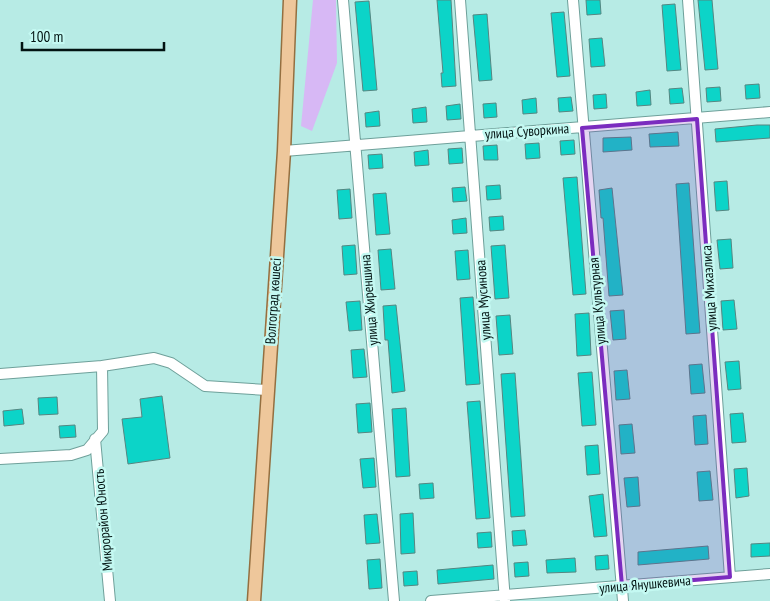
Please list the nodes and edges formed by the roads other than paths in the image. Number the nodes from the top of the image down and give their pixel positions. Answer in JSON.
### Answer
{"nodes":[{"id":1,"x":290,"y":0,"type":"edge"},
{"id":2,"x":343,"y":0,"type":"edge"},
{"id":3,"x":460,"y":0,"type":"edge"},
{"id":4,"x":573,"y":0,"type":"edge"},
{"id":5,"x":688,"y":0,"type":"edge"},
{"id":6,"x":770,"y":112,"type":"edge"},
{"id":7,"x":697,"y":119,"type":"junction"},
{"id":8,"x":582,"y":128,"type":"junction"},
{"id":9,"x":471,"y":135,"type":"junction"},
{"id":10,"x":356,"y":144,"type":"junction"},
{"id":11,"x":284,"y":151,"type":"junction"},
{"id":12,"x":102,"y":366,"type":"junction"},
{"id":13,"x":0,"y":374,"type":"edge"},
{"id":14,"x":267,"y":390,"type":"junction"},
{"id":15,"x":95,"y":439,"type":"junction"},
{"id":16,"x":0,"y":459,"type":"edge"},
{"id":17,"x":770,"y":574,"type":"edge"},
{"id":18,"x":730,"y":577,"type":"junction"},
{"id":19,"x":622,"y":586,"type":"junction"},
{"id":20,"x":504,"y":598,"type":"edge"},
{"id":21,"x":110,"y":601,"type":"edge"},
{"id":22,"x":254,"y":601,"type":"edge"},
{"id":23,"x":394,"y":601,"type":"edge"},
{"id":24,"x":431,"y":601,"type":"edge"},
{"id":25,"x":623,"y":601,"type":"edge"}],
"edges":[{"from":1,"to":11,"type":"main road","name":"Волгоград көшесі"},
{"from":2,"to":10,"type":"street","name":"улица Жиреншина"},
{"from":3,"to":9,"type":"street","name":"улица Мусинова"},
{"from":4,"to":8,"type":"street","name":"улица Культурная"},
{"from":5,"to":7,"type":"street","name":"улица Михаэлиса"},
{"from":6,"to":7,"type":"street","name":"улица Суворкина"},
{"from":7,"to":8,"type":"street","name":"улица Суворкина"},
{"from":7,"to":18,"type":"street","name":"улица Михаэлиса"},
{"from":8,"to":9,"type":"street","name":"улица Суворкина"},
{"from":8,"to":19,"type":"street","name":"улица Культурная"},
{"from":9,"to":10,"type":"street","name":"улица Суворкина"},
{"from":9,"to":20,"type":"street","name":"улица Мусинова"},
{"from":10,"to":11,"type":"street","name":"улица Суворкина"},
{"from":10,"to":23,"type":"street","name":"улица Жиреншина"},
{"from":11,"to":14,"type":"main road","name":"Волгоград көшесі"},
{"from":12,"to":13,"type":"street"},
{"from":12,"to":14,"type":"street"},
{"from":12,"to":15,"type":"street"},
{"from":14,"to":22,"type":"main road","name":"Волгоград көшесі"},
{"from":15,"to":16,"type":"street"},
{"from":15,"to":21,"type":"street","name":"Микрорайон Юность"},
{"from":17,"to":18,"type":"street","name":"улица Янушкевича"},
{"from":18,"to":19,"type":"street","name":"улица Янушкевича"},
{"from":19,"to":20,"type":"street","name":"улица Янушкевича"},
{"from":19,"to":25,"type":"street","name":"улица Культурная"},
{"from":20,"to":24,"type":"street","name":"улица Янушкевича"}]}
